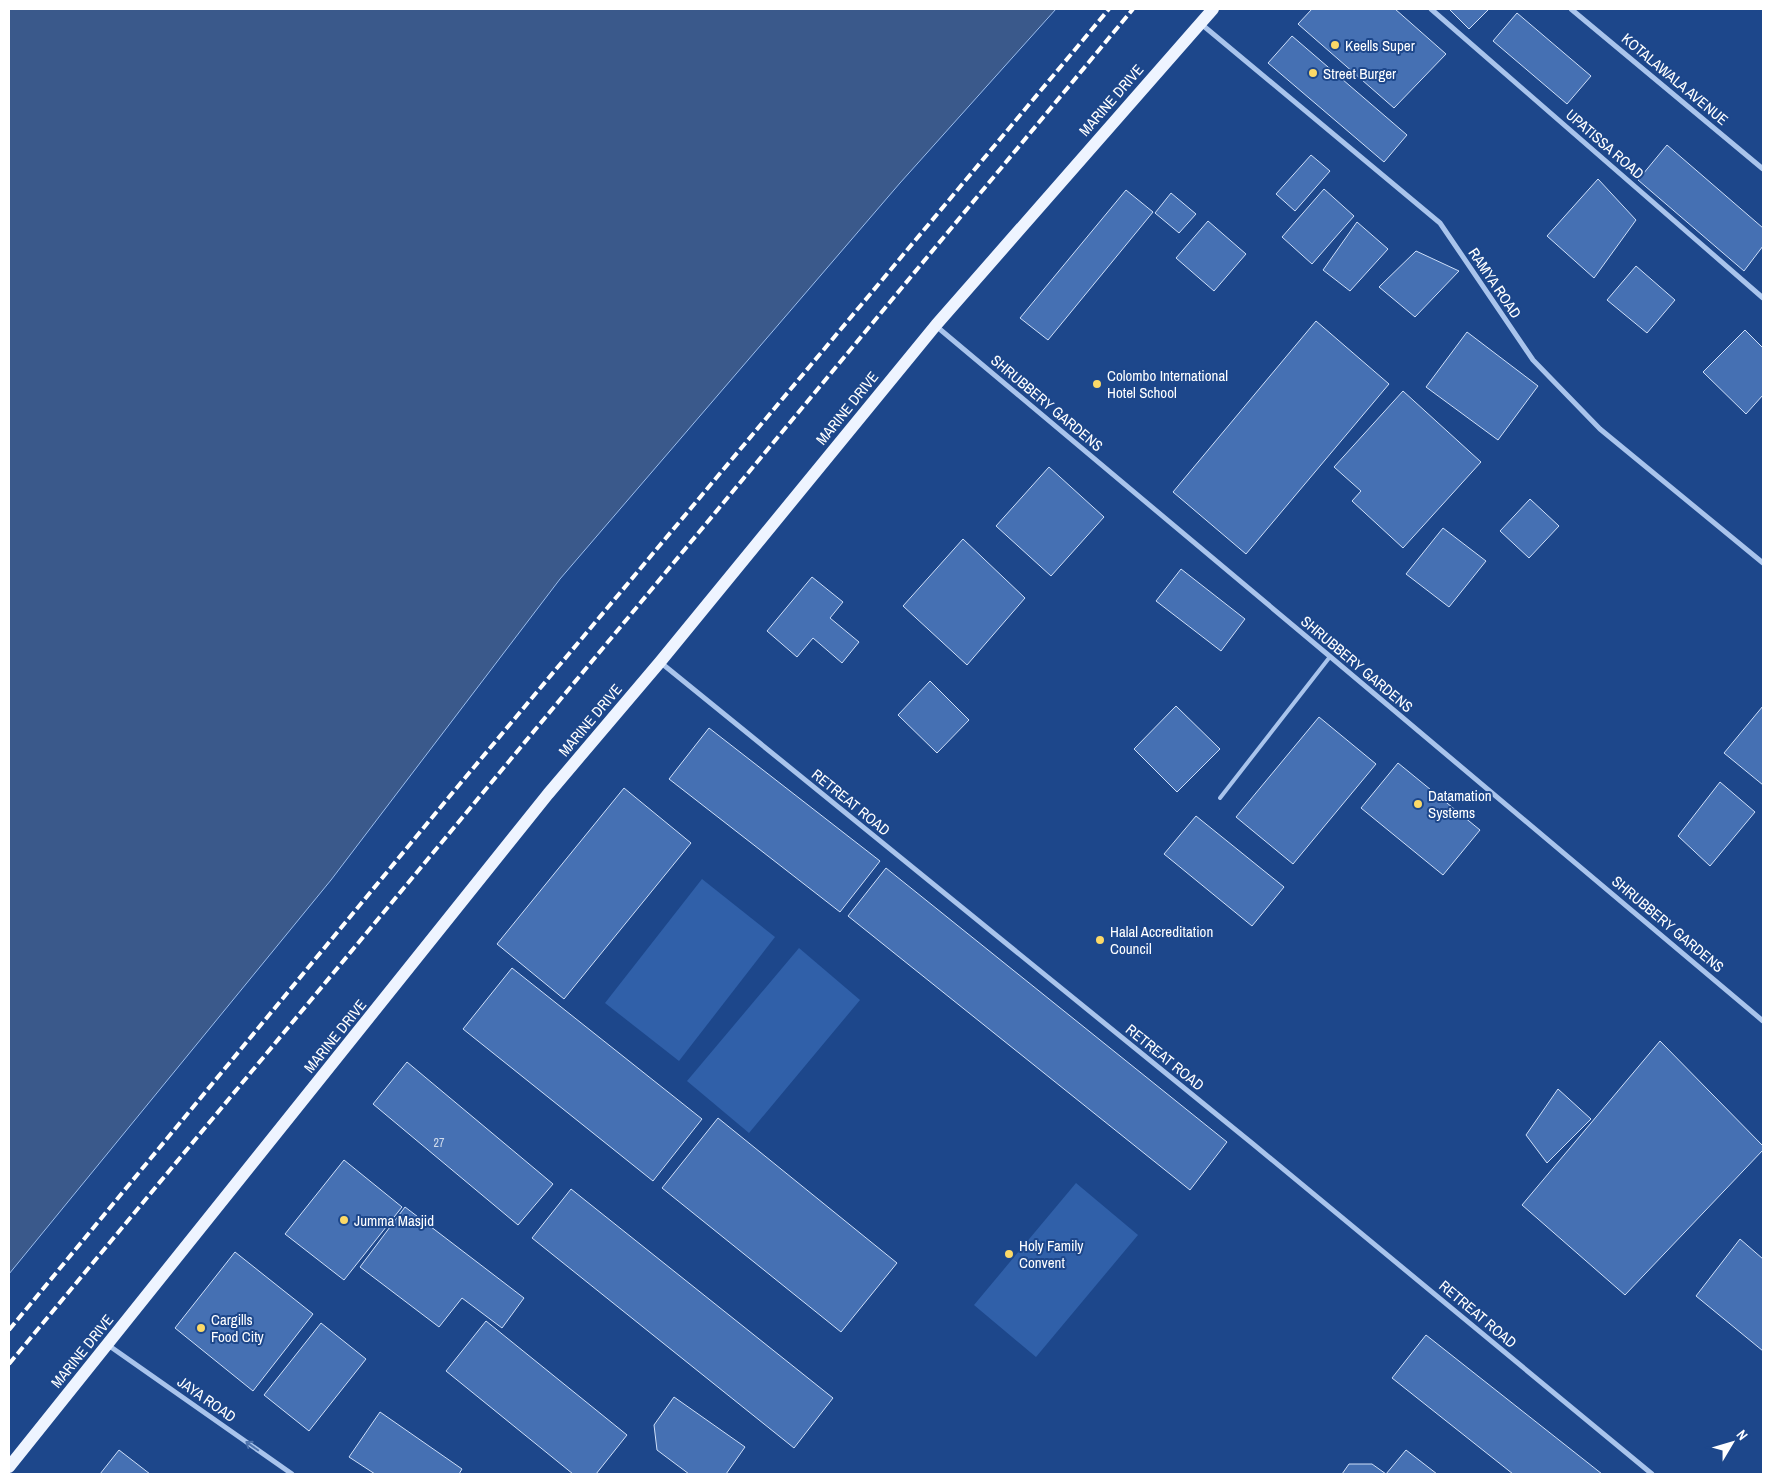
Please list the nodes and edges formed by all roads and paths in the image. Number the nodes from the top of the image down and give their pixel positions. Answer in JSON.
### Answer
{"nodes":[{"id":1,"x":1213,"y":9,"type":"edge"},
{"id":2,"x":1431,"y":9,"type":"edge"},
{"id":3,"x":1571,"y":9,"type":"edge"},
{"id":4,"x":1200,"y":23,"type":"junction"},
{"id":5,"x":1763,"y":158,"type":"edge"},
{"id":6,"x":1758,"y":164,"type":"junction"},
{"id":7,"x":1763,"y":169,"type":"edge"},
{"id":8,"x":1763,"y":298,"type":"edge"},
{"id":9,"x":936,"y":326,"type":"junction"},
{"id":10,"x":1763,"y":562,"type":"edge"},
{"id":11,"x":1329,"y":658,"type":"junction"},
{"id":12,"x":660,"y":662,"type":"junction"},
{"id":13,"x":1220,"y":798,"type":"dead end"},
{"id":14,"x":1763,"y":1021,"type":"edge"},
{"id":15,"x":108,"y":1345,"type":"junction"},
{"id":16,"x":9,"y":1467,"type":"edge"},
{"id":17,"x":292,"y":1474,"type":"edge"},
{"id":18,"x":1652,"y":1474,"type":"edge"}],
"edges":[{"from":1,"to":4,"type":"main road","name":"MARINE DRIVE"},
{"from":2,"to":8,"type":"street","name":"UPATISSA ROAD"},
{"from":3,"to":6,"type":"street","name":"KOTALAWALA AVENUE"},
{"from":4,"to":9,"type":"main road","name":"MARINE DRIVE"},
{"from":4,"to":10,"type":"street","name":"RAMYA ROAD"},
{"from":5,"to":6,"type":"street"},
{"from":6,"to":7,"type":"street","name":"KOTALAWALA AVENUE"},
{"from":9,"to":11,"type":"street","name":"SHRUBBERY GARDENS"},
{"from":9,"to":12,"type":"main road","name":"MARINE DRIVE"},
{"from":11,"to":13,"type":"lane"},
{"from":11,"to":14,"type":"street","name":"SHRUBBERY GARDENS"},
{"from":12,"to":15,"type":"main road","name":"MARINE DRIVE"},
{"from":12,"to":18,"type":"street","name":"RETREAT ROAD"},
{"from":15,"to":16,"type":"main road","name":"MARINE DRIVE"},
{"from":17,"to":15,"type":"street","name":"JAYA ROAD","one_way":true}]}
